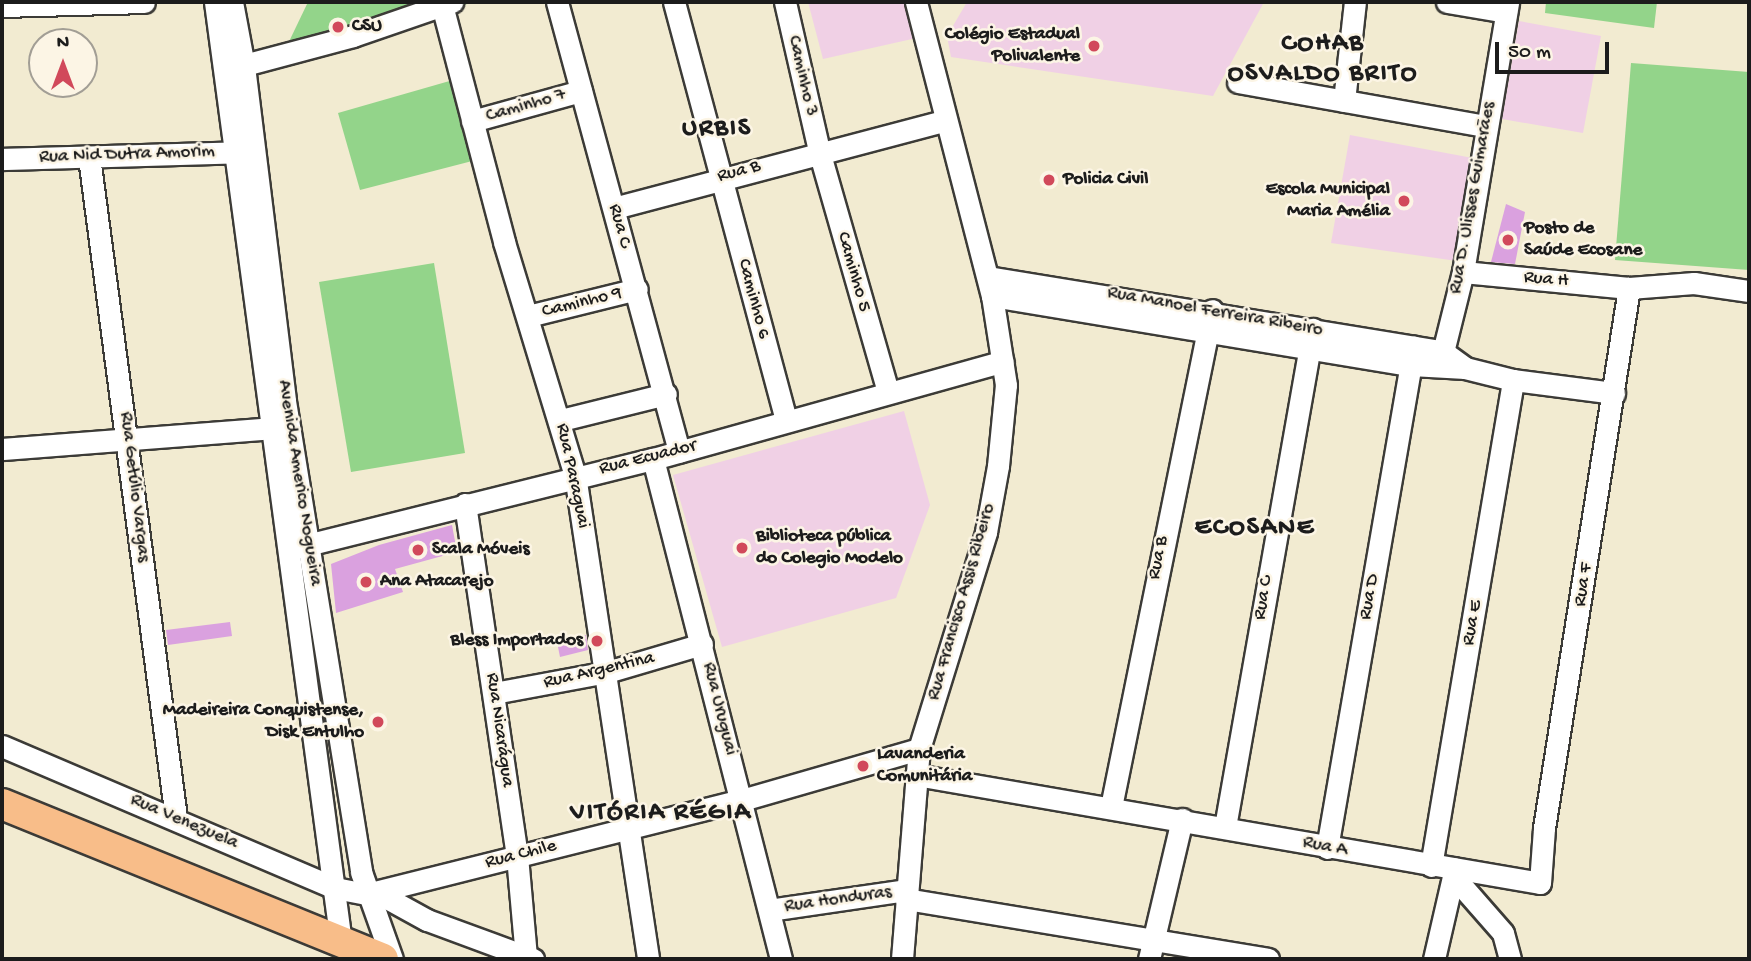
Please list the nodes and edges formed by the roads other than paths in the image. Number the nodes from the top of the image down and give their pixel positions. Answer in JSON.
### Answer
{"nodes":[{"id":1,"x":144,"y":2,"type":"edge"},
{"id":2,"x":215,"y":2,"type":"edge"},
{"id":3,"x":232,"y":2,"type":"edge"},
{"id":4,"x":557,"y":2,"type":"edge"},
{"id":5,"x":674,"y":2,"type":"edge"},
{"id":6,"x":785,"y":2,"type":"edge"},
{"id":7,"x":916,"y":2,"type":"edge"},
{"id":8,"x":1355,"y":2,"type":"edge"},
{"id":9,"x":1447,"y":2,"type":"edge"},
{"id":10,"x":447,"y":3,"type":"edge"},
{"id":11,"x":2,"y":6,"type":"edge"},
{"id":12,"x":1507,"y":7,"type":"edge"},
{"id":13,"x":234,"y":68,"type":"junction"},
{"id":14,"x":1238,"y":82,"type":"dead end"},
{"id":15,"x":581,"y":91,"type":"junction"},
{"id":16,"x":1344,"y":101,"type":"junction"},
{"id":17,"x":472,"y":121,"type":"junction"},
{"id":18,"x":946,"y":121,"type":"junction"},
{"id":19,"x":1485,"y":126,"type":"junction"},
{"id":20,"x":819,"y":151,"type":"junction"},
{"id":21,"x":242,"y":152,"type":"junction"},
{"id":22,"x":89,"y":157,"type":"junction"},
{"id":23,"x":2,"y":159,"type":"edge"},
{"id":24,"x":719,"y":177,"type":"junction"},
{"id":25,"x":614,"y":208,"type":"junction"},
{"id":26,"x":1463,"y":272,"type":"junction"},
{"id":27,"x":990,"y":286,"type":"junction"},
{"id":28,"x":1629,"y":288,"type":"junction"},
{"id":29,"x":637,"y":289,"type":"junction"},
{"id":30,"x":1749,"y":291,"type":"edge"},
{"id":31,"x":528,"y":316,"type":"junction"},
{"id":32,"x":1210,"y":320,"type":"junction"},
{"id":33,"x":1311,"y":338,"type":"junction"},
{"id":34,"x":1413,"y":356,"type":"junction"},
{"id":35,"x":1441,"y":360,"type":"junction"},
{"id":36,"x":1003,"y":361,"type":"junction"},
{"id":37,"x":1513,"y":380,"type":"junction"},
{"id":38,"x":888,"y":392,"type":"junction"},
{"id":39,"x":1614,"y":393,"type":"junction"},
{"id":40,"x":666,"y":394,"type":"junction"},
{"id":41,"x":561,"y":420,"type":"junction"},
{"id":42,"x":786,"y":421,"type":"junction"},
{"id":43,"x":281,"y":427,"type":"junction"},
{"id":44,"x":128,"y":438,"type":"junction"},
{"id":45,"x":2,"y":449,"type":"edge"},
{"id":46,"x":679,"y":452,"type":"junction"},
{"id":47,"x":653,"y":459,"type":"junction"},
{"id":48,"x":575,"y":475,"type":"junction"},
{"id":49,"x":466,"y":504,"type":"junction"},
{"id":50,"x":299,"y":547,"type":"junction"},
{"id":51,"x":702,"y":644,"type":"junction"},
{"id":52,"x":607,"y":672,"type":"junction"},
{"id":53,"x":494,"y":693,"type":"junction"},
{"id":54,"x":2,"y":746,"type":"edge"},
{"id":55,"x":919,"y":749,"type":"junction"},
{"id":56,"x":916,"y":775,"type":"junction"},
{"id":57,"x":348,"y":790,"type":"junction"},
{"id":58,"x":323,"y":794,"type":"junction"},
{"id":59,"x":742,"y":800,"type":"junction"},
{"id":60,"x":2,"y":804,"type":"edge"},
{"id":61,"x":1111,"y":807,"type":"junction"},
{"id":62,"x":176,"y":818,"type":"junction"},
{"id":63,"x":1182,"y":819,"type":"junction"},
{"id":64,"x":627,"y":827,"type":"junction"},
{"id":65,"x":1225,"y":827,"type":"junction"},
{"id":66,"x":1327,"y":848,"type":"junction"},
{"id":67,"x":517,"y":856,"type":"junction"},
{"id":68,"x":1431,"y":866,"type":"junction"},
{"id":69,"x":1455,"y":873,"type":"junction"},
{"id":70,"x":1540,"y":883,"type":"joint"},
{"id":71,"x":335,"y":888,"type":"junction"},
{"id":72,"x":372,"y":893,"type":"junction"},
{"id":73,"x":906,"y":895,"type":"junction"},
{"id":74,"x":769,"y":909,"type":"junction"},
{"id":75,"x":341,"y":942,"type":"junction"},
{"id":76,"x":1151,"y":950,"type":"edge"},
{"id":77,"x":529,"y":958,"type":"edge"},
{"id":78,"x":383,"y":959,"type":"edge"},
{"id":79,"x":391,"y":959,"type":"edge"},
{"id":80,"x":648,"y":959,"type":"edge"},
{"id":81,"x":781,"y":959,"type":"edge"},
{"id":82,"x":902,"y":959,"type":"edge"},
{"id":83,"x":1268,"y":959,"type":"edge"},
{"id":84,"x":1434,"y":959,"type":"edge"},
{"id":85,"x":1510,"y":959,"type":"edge"}],
"edges":[{"from":1,"to":11,"type":"street"},
{"from":2,"to":13,"type":"street","name":"Avenida Americo Nogueira"},
{"from":3,"to":13,"type":"street","name":"Avenida Americo Nogueira"},
{"from":4,"to":15,"type":"street","name":"Rua C"},
{"from":5,"to":24,"type":"street","name":"Caminho 6"},
{"from":6,"to":20,"type":"street","name":"Caminho 3"},
{"from":7,"to":18,"type":"street","name":"Rua Francisco Assis Ribeiro"},
{"from":8,"to":16,"type":"street"},
{"from":9,"to":12,"type":"street"},
{"from":10,"to":13,"type":"street"},
{"from":10,"to":17,"type":"street","name":"Rua Paraguai"},
{"from":12,"to":19,"type":"street","name":"Rua D. Ulisses Guimarães"},
{"from":13,"to":21,"type":"street","name":"Avenida Americo Nogueira"},
{"from":14,"to":16,"type":"street"},
{"from":15,"to":17,"type":"street","name":"Caminho 7"},
{"from":15,"to":25,"type":"street","name":"Rua C"},
{"from":16,"to":19,"type":"street"},
{"from":17,"to":31,"type":"street","name":"Rua Paraguai"},
{"from":18,"to":20,"type":"street","name":"Rua B"},
{"from":18,"to":27,"type":"street","name":"Rua Francisco Assis Ribeiro"},
{"from":19,"to":26,"type":"street","name":"Rua D. Ulisses Guimarães"},
{"from":20,"to":24,"type":"street","name":"Rua B"},
{"from":20,"to":38,"type":"street","name":"Caminho 5"},
{"from":21,"to":22,"type":"street","name":"Rua Nid Dutra Amorim"},
{"from":21,"to":43,"type":"street","name":"Avenida Americo Nogueira"},
{"from":22,"to":23,"type":"street","name":"Rua Nid Dutra Amorim"},
{"from":22,"to":44,"type":"street","name":"Rua Getúlio Vargas"},
{"from":24,"to":25,"type":"street","name":"Rua B"},
{"from":24,"to":42,"type":"street","name":"Caminho 6"},
{"from":25,"to":29,"type":"street","name":"Rua C"},
{"from":26,"to":28,"type":"street","name":"Rua H"},
{"from":26,"to":35,"type":"street","name":"Rua D. Ulisses Guimarães"},
{"from":27,"to":32,"type":"street","name":"Rua Manoel Ferreira Ribeiro"},
{"from":27,"to":36,"type":"street","name":"Rua Francisco Assis Ribeiro"},
{"from":28,"to":30,"type":"street","name":"Rua H"},
{"from":28,"to":39,"type":"street","name":"Rua F"},
{"from":29,"to":31,"type":"street","name":"Caminho 9"},
{"from":29,"to":40,"type":"street","name":"Rua C"},
{"from":31,"to":41,"type":"street","name":"Rua Paraguai"},
{"from":32,"to":33,"type":"street","name":"Rua Manoel Ferreira Ribeiro"},
{"from":32,"to":61,"type":"street","name":"Rua B"},
{"from":33,"to":34,"type":"street","name":"Rua Manoel Ferreira Ribeiro"},
{"from":33,"to":65,"type":"street","name":"Rua C"},
{"from":34,"to":35,"type":"street","name":"Rua Manoel Ferreira Ribeiro"},
{"from":34,"to":66,"type":"street","name":"Rua D"},
{"from":35,"to":37,"type":"street","name":"Rua Manoel Ferreira Ribeiro"},
{"from":36,"to":38,"type":"street","name":"Rua Ecuador"},
{"from":36,"to":55,"type":"street","name":"Rua Francisco Assis Ribeiro"},
{"from":37,"to":39,"type":"street","name":"Rua Manoel Ferreira Ribeiro"},
{"from":37,"to":68,"type":"street","name":"Rua E"},
{"from":38,"to":42,"type":"street","name":"Rua Ecuador"},
{"from":39,"to":70,"type":"street","name":"Rua F"},
{"from":40,"to":41,"type":"street"},
{"from":40,"to":46,"type":"street","name":"Rua C"},
{"from":41,"to":48,"type":"street","name":"Rua Paraguai"},
{"from":42,"to":46,"type":"street","name":"Rua Ecuador"},
{"from":43,"to":44,"type":"street"},
{"from":43,"to":50,"type":"street","name":"Avenida Americo Nogueira"},
{"from":44,"to":45,"type":"street"},
{"from":44,"to":62,"type":"street","name":"Rua Getúlio Vargas"},
{"from":46,"to":47,"type":"street","name":"Rua Ecuador"},
{"from":47,"to":48,"type":"street","name":"Rua Ecuador"},
{"from":47,"to":51,"type":"street","name":"Rua Uruguai"},
{"from":48,"to":49,"type":"street","name":"Rua Ecuador"},
{"from":48,"to":52,"type":"street","name":"Rua Paraguai"},
{"from":49,"to":50,"type":"street","name":"Rua Ecuador"},
{"from":49,"to":53,"type":"street","name":"Rua Nicarágua"},
{"from":50,"to":57,"type":"street","name":"Avenida Americo Nogueira"},
{"from":50,"to":58,"type":"street","name":"Avenida Americo Nogueira"},
{"from":51,"to":52,"type":"street","name":"Rua Argentina"},
{"from":51,"to":59,"type":"street","name":"Rua Uruguai"},
{"from":52,"to":53,"type":"street","name":"Rua Argentina"},
{"from":52,"to":64,"type":"street","name":"Rua Paraguai"},
{"from":53,"to":67,"type":"street","name":"Rua Nicarágua"},
{"from":54,"to":62,"type":"street","name":"Rua Venezuela"},
{"from":55,"to":56,"type":"street","name":"Rua Francisco Assis Ribeiro"},
{"from":55,"to":59,"type":"street","name":"Rua Chile"},
{"from":56,"to":61,"type":"street"},
{"from":56,"to":73,"type":"street","name":"Rua Francisco Assis Ribeiro"},
{"from":57,"to":58,"type":"street"},
{"from":57,"to":72,"type":"street","name":"Avenida Americo Nogueira"},
{"from":58,"to":71,"type":"street","name":"Avenida Americo Nogueira"},
{"from":59,"to":64,"type":"street","name":"Rua Chile"},
{"from":59,"to":74,"type":"street","name":"Rua Uruguai"},
{"from":60,"to":75,"type":"highway"},
{"from":61,"to":63,"type":"street","name":"Rua A"},
{"from":62,"to":71,"type":"street","name":"Rua Venezuela"},
{"from":63,"to":65,"type":"street","name":"Rua A"},
{"from":63,"to":76,"type":"street"},
{"from":64,"to":67,"type":"street","name":"Rua Chile"},
{"from":64,"to":80,"type":"street","name":"Rua Paraguai"},
{"from":65,"to":66,"type":"street","name":"Rua A"},
{"from":66,"to":68,"type":"street","name":"Rua A"},
{"from":67,"to":72,"type":"street","name":"Rua Chile"},
{"from":67,"to":77,"type":"street","name":"Rua Nicarágua"},
{"from":68,"to":69,"type":"street","name":"Rua A"},
{"from":69,"to":70,"type":"street","name":"Rua A"},
{"from":69,"to":84,"type":"street"},
{"from":69,"to":85,"type":"street"},
{"from":71,"to":72,"type":"street","name":"Rua Venezuela"},
{"from":71,"to":75,"type":"street","name":"Avenida Americo Nogueira"},
{"from":72,"to":77,"type":"street","name":"Rua Venezuela"},
{"from":72,"to":79,"type":"street","name":"Avenida Americo Nogueira"},
{"from":73,"to":74,"type":"street","name":"Rua Honduras"},
{"from":73,"to":76,"type":"street","name":"Rua Honduras"},
{"from":73,"to":82,"type":"street","name":"Rua Francisco Assis Ribeiro"},
{"from":74,"to":81,"type":"street","name":"Rua Uruguai"},
{"from":75,"to":78,"type":"highway"},
{"from":76,"to":83,"type":"street","name":"Rua Honduras"}]}
